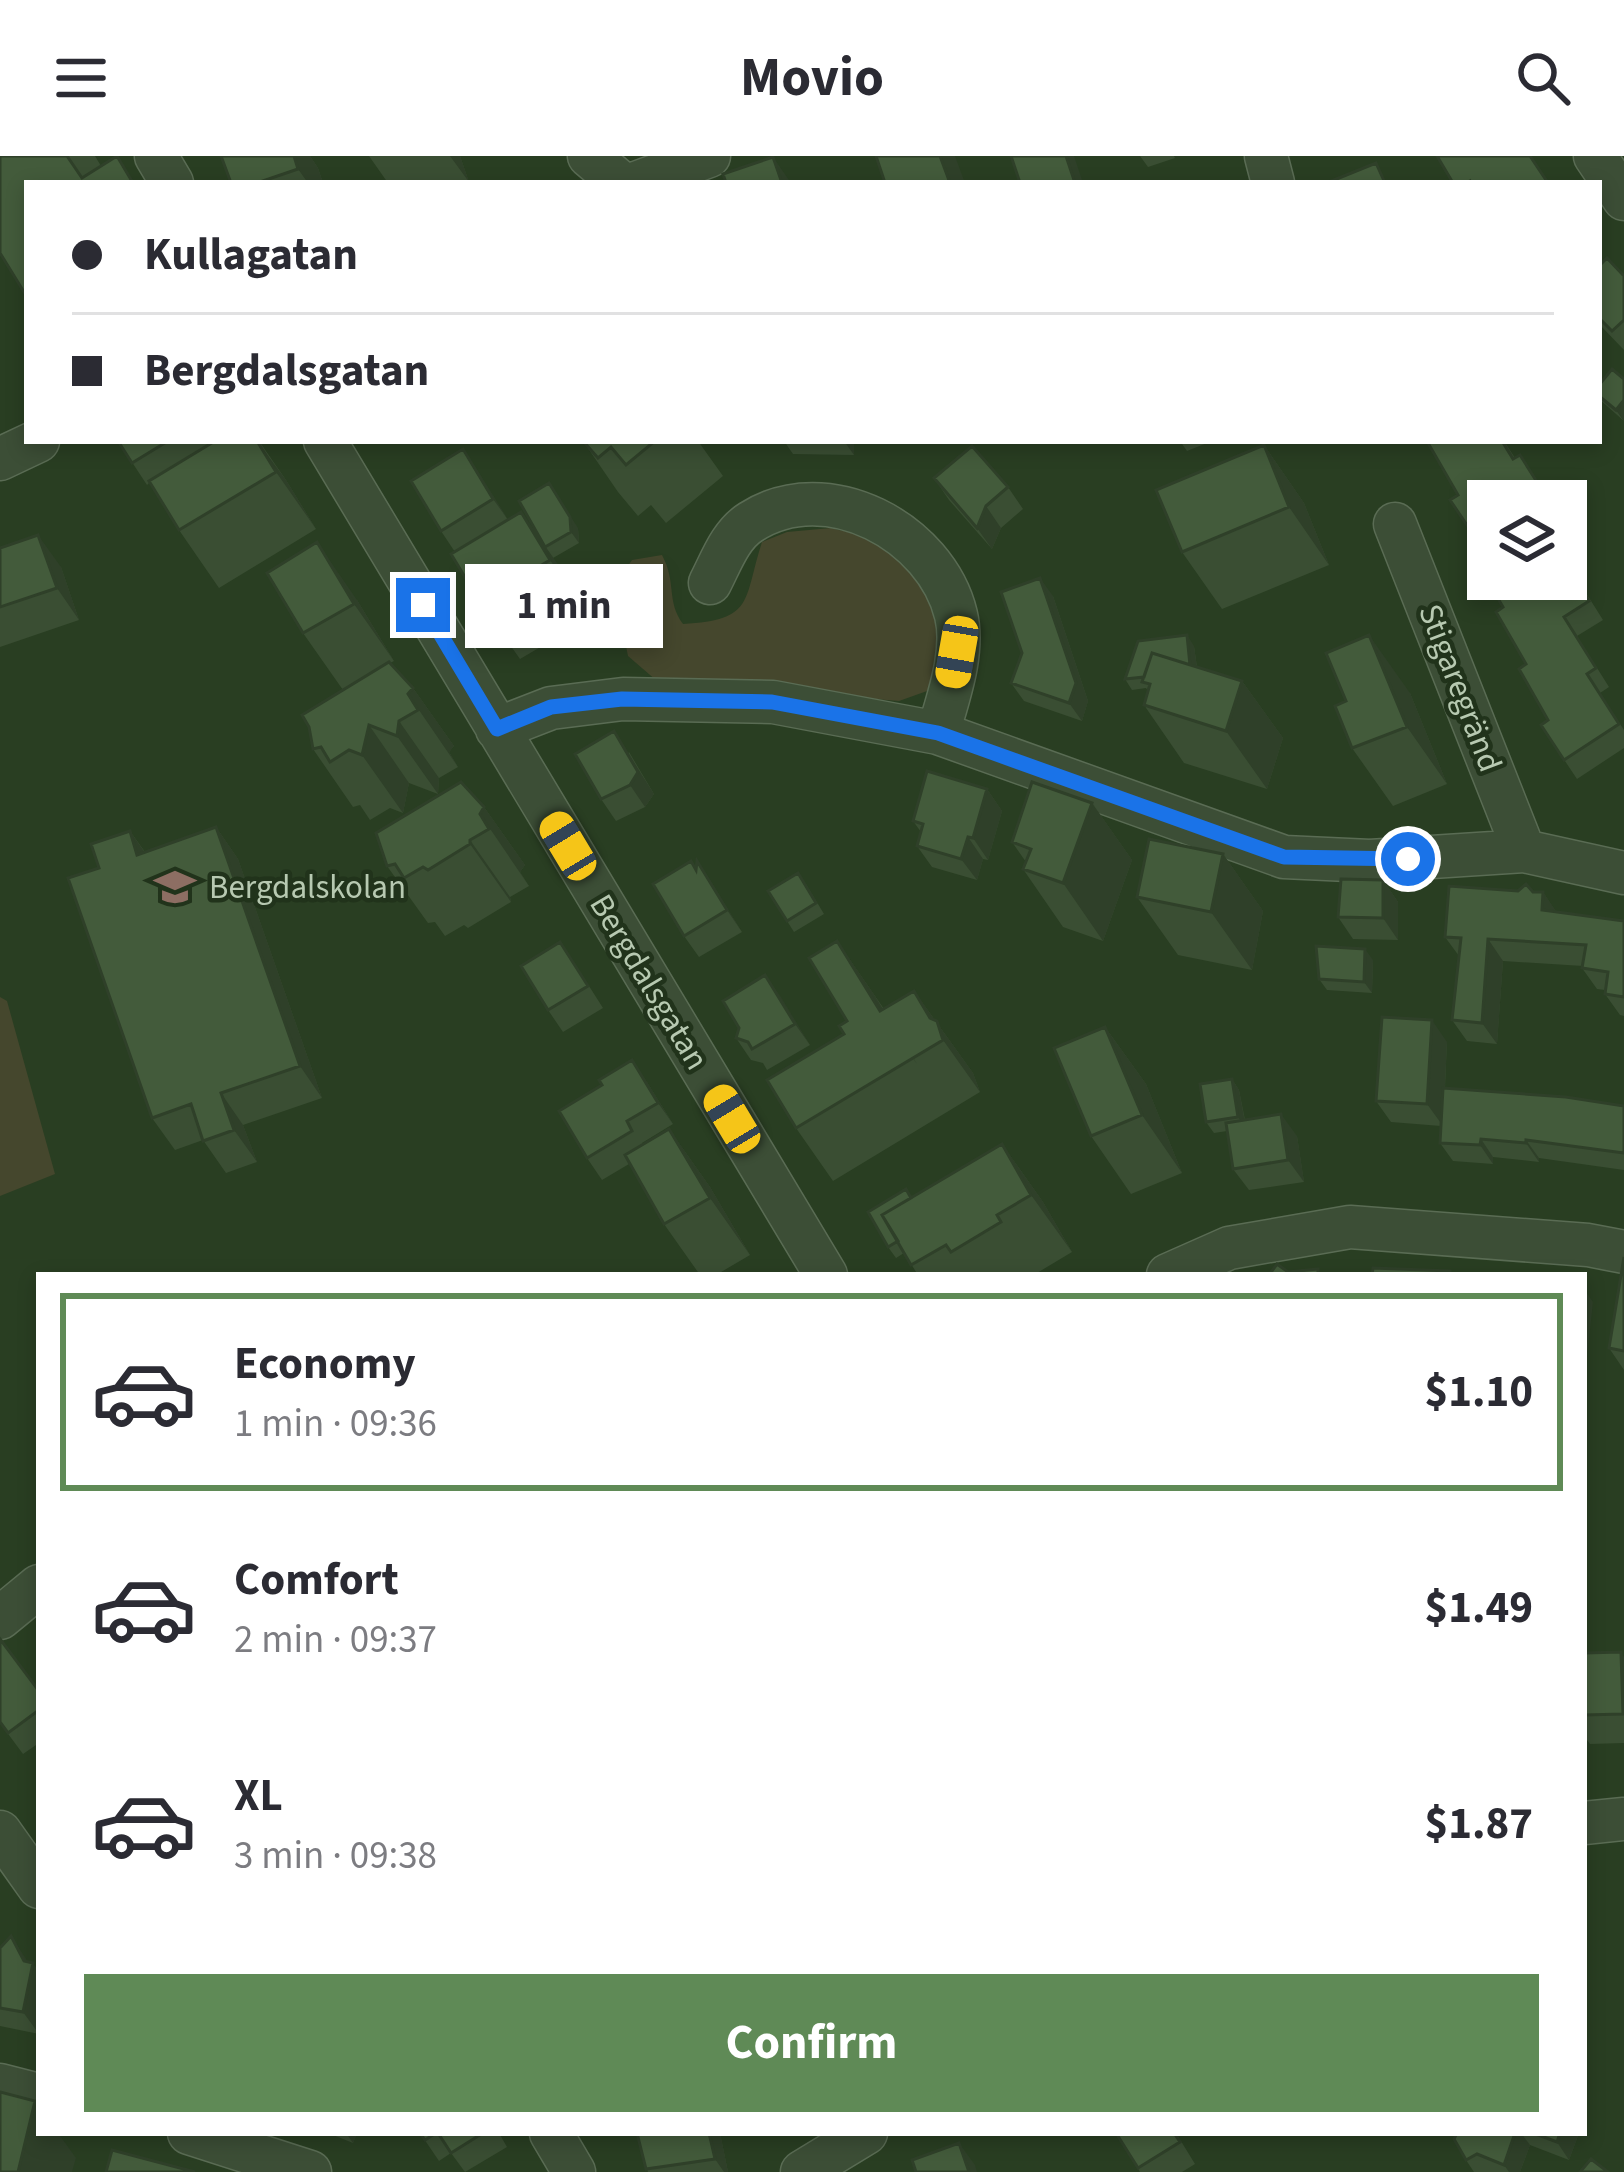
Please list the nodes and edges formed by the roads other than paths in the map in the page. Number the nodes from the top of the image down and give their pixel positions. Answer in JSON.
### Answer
{"nodes":[{"id":1,"x":589,"y":156,"type":"edge"},
{"id":2,"x":710,"y":156,"type":"edge"},
{"id":3,"x":1595,"y":156,"type":"edge"},
{"id":4,"x":617,"y":180,"type":"edge"},
{"id":5,"x":644,"y":180,"type":"edge"},
{"id":6,"x":1624,"y":199,"type":"edge"},
{"id":7,"x":32,"y":444,"type":"edge"},
{"id":8,"x":327,"y":444,"type":"edge"},
{"id":9,"x":0,"y":459,"type":"edge"},
{"id":10,"x":1395,"y":524,"type":"dead end"},
{"id":11,"x":710,"y":583,"type":"dead end"},
{"id":12,"x":497,"y":729,"type":"junction"},
{"id":13,"x":938,"y":733,"type":"junction"},
{"id":14,"x":1523,"y":851,"type":"junction"},
{"id":15,"x":1624,"y":872,"type":"edge"},
{"id":16,"x":1624,"y":1252,"type":"edge"},
{"id":17,"x":824,"y":1272,"type":"edge"},
{"id":18,"x":1175,"y":1272,"type":"edge"},
{"id":19,"x":36,"y":1588,"type":"edge"},
{"id":20,"x":0,"y":1618,"type":"edge"},
{"id":21,"x":1624,"y":1819,"type":"edge"},
{"id":22,"x":1587,"y":1823,"type":"edge"},
{"id":23,"x":0,"y":1832,"type":"edge"},
{"id":24,"x":36,"y":1883,"type":"edge"},
{"id":25,"x":0,"y":2085,"type":"edge"},
{"id":26,"x":36,"y":2094,"type":"edge"},
{"id":27,"x":208,"y":2136,"type":"edge"},
{"id":28,"x":552,"y":2136,"type":"edge"},
{"id":29,"x":866,"y":2148,"type":"edge"},
{"id":30,"x":310,"y":2172,"type":"edge"},
{"id":31,"x":574,"y":2172,"type":"edge"},
{"id":32,"x":802,"y":2172,"type":"edge"}],
"edges":[{"from":1,"to":4,"type":"street"},
{"from":2,"to":5,"type":"street"},
{"from":3,"to":6,"type":"street"},
{"from":7,"to":9,"type":"street"},
{"from":8,"to":12,"type":"street","name":"Bergdalsgatan"},
{"from":10,"to":14,"type":"street","name":"Stigaregränd"},
{"from":11,"to":13,"type":"street"},
{"from":12,"to":13,"type":"street"},
{"from":12,"to":17,"type":"street","name":"Bergdalsgatan"},
{"from":13,"to":14,"type":"street"},
{"from":14,"to":15,"type":"street"},
{"from":16,"to":18,"type":"street"},
{"from":19,"to":20,"type":"street"},
{"from":21,"to":22,"type":"street"},
{"from":23,"to":24,"type":"street"},
{"from":25,"to":26,"type":"street"},
{"from":27,"to":30,"type":"street"},
{"from":28,"to":31,"type":"street"},
{"from":29,"to":32,"type":"street"}]}
